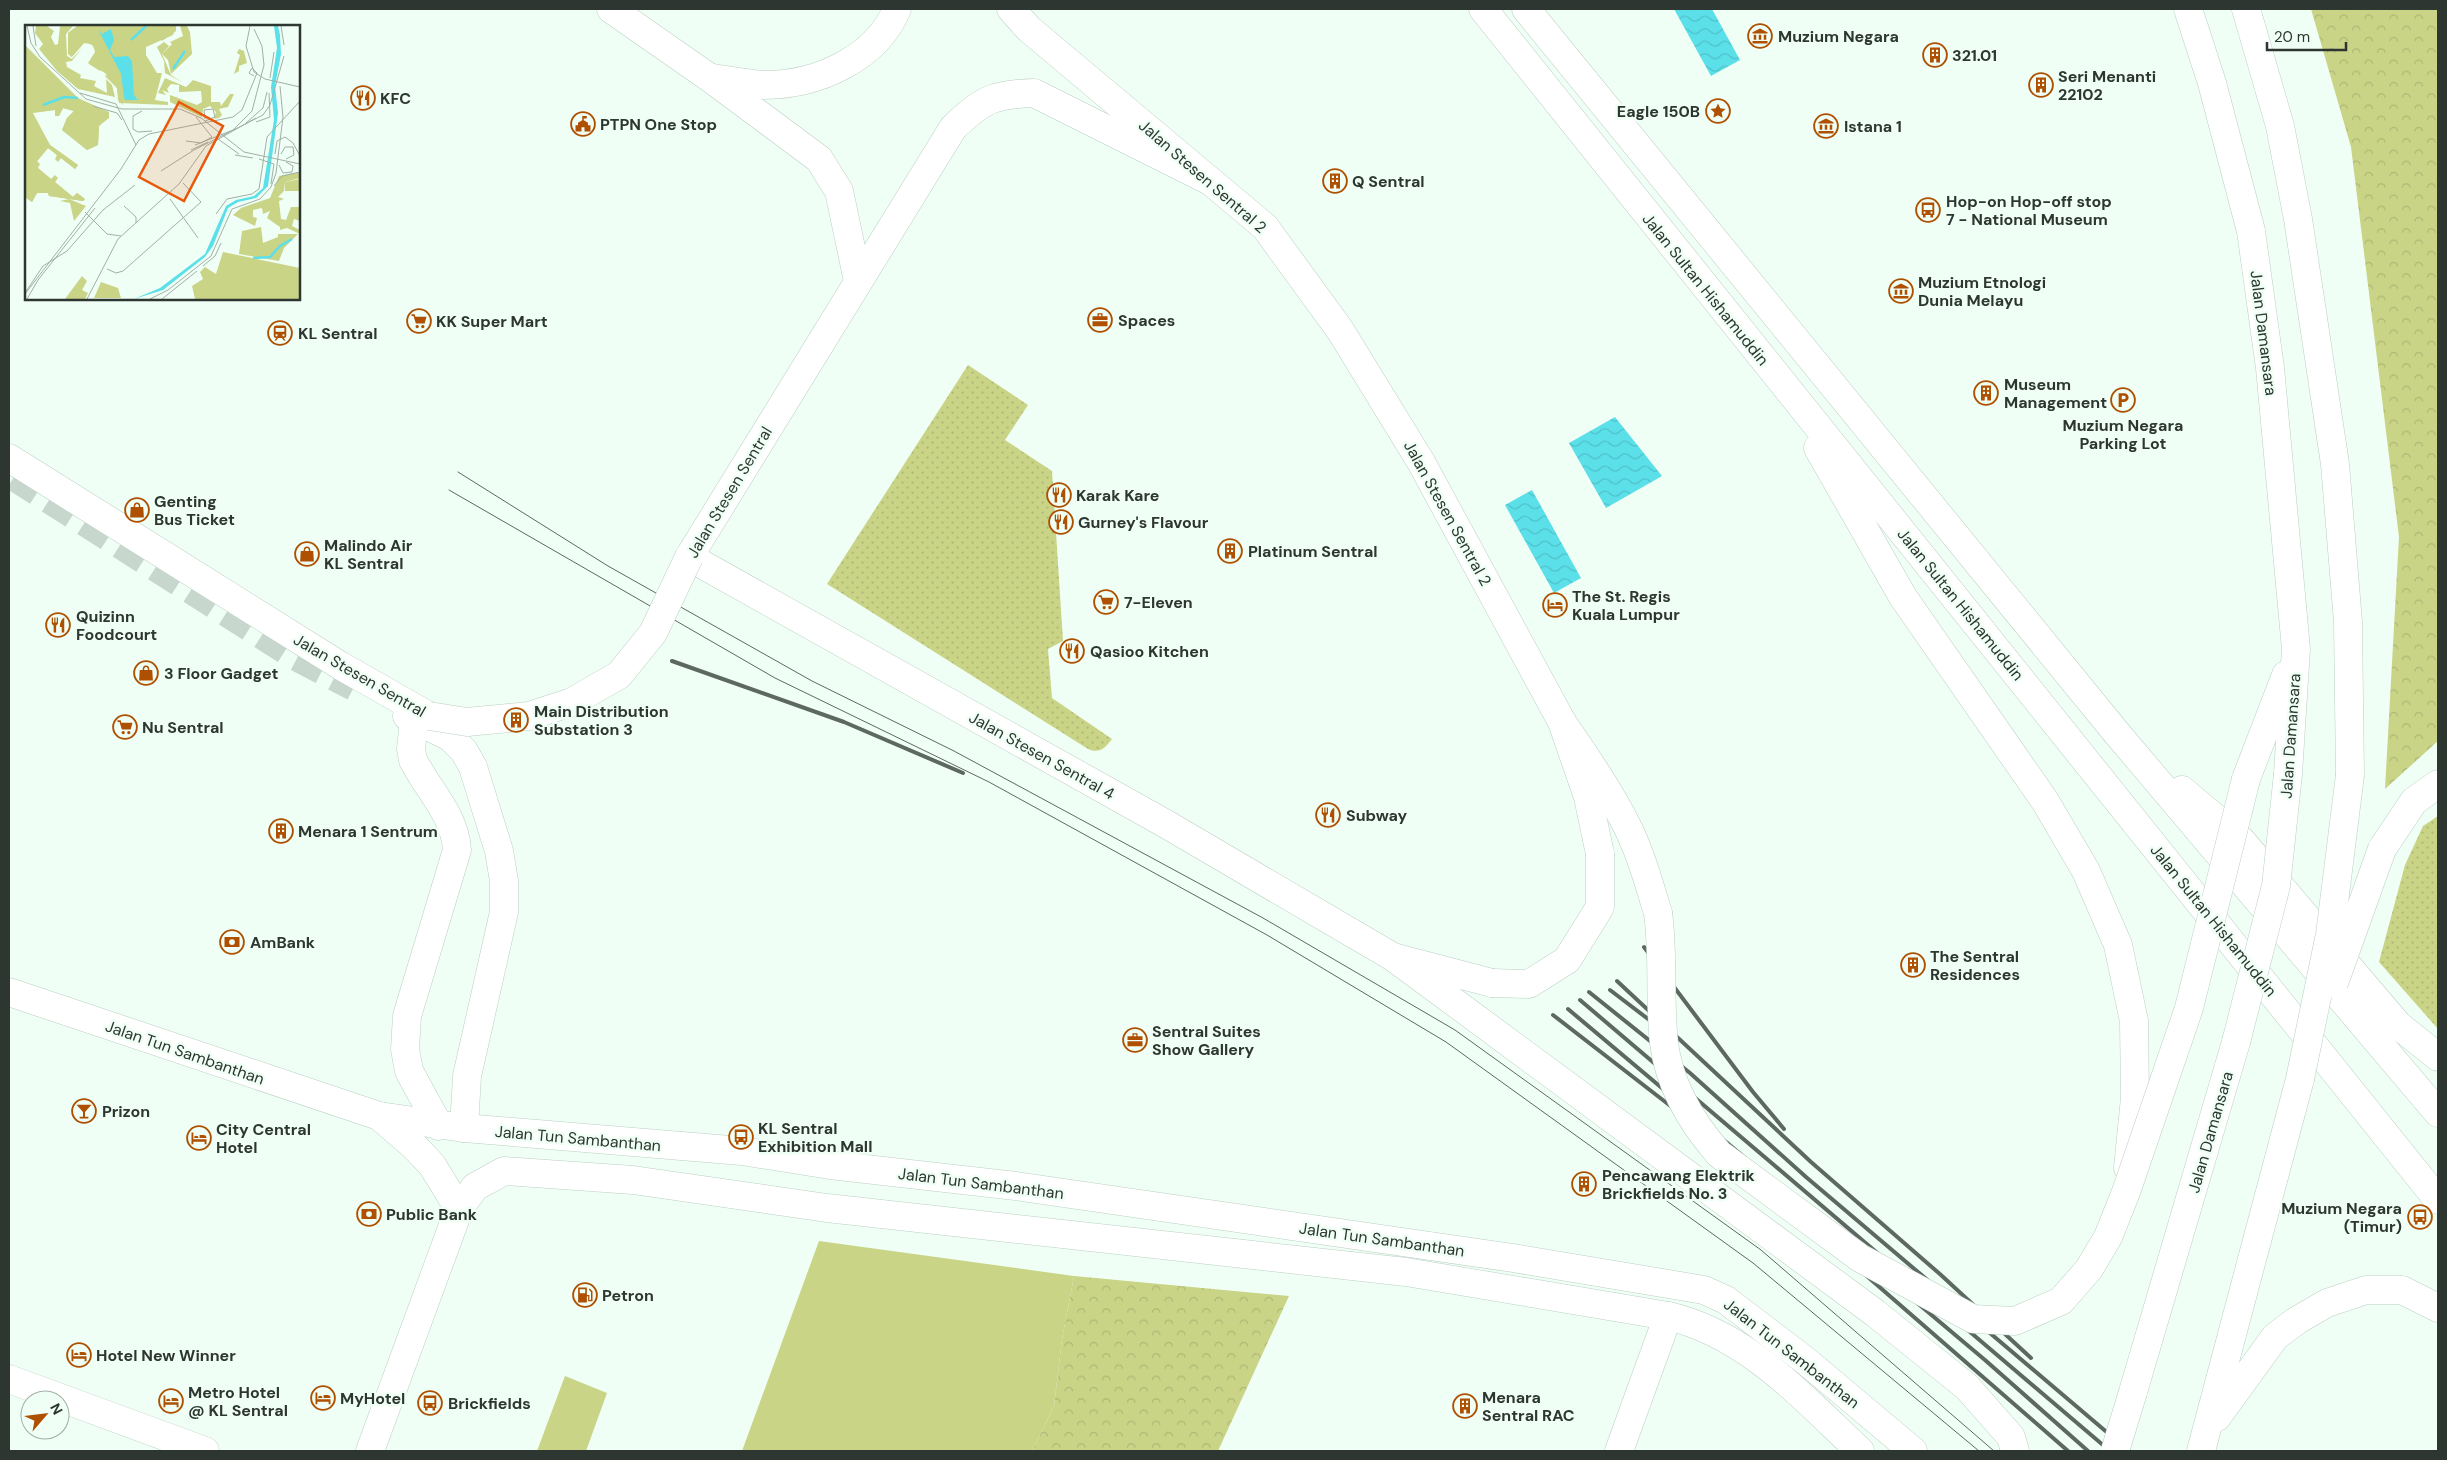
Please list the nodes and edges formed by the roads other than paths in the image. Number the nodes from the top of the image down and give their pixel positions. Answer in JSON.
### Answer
{"nodes":[{"id":1,"x":611,"y":9,"type":"edge"},
{"id":2,"x":897,"y":9,"type":"edge"},
{"id":3,"x":1011,"y":9,"type":"edge"},
{"id":4,"x":1483,"y":9,"type":"edge"},
{"id":5,"x":1526,"y":9,"type":"edge"},
{"id":6,"x":2188,"y":9,"type":"edge"},
{"id":7,"x":2246,"y":9,"type":"edge"},
{"id":8,"x":710,"y":78,"type":"junction"},
{"id":9,"x":1210,"y":181,"type":"junction"},
{"id":10,"x":858,"y":281,"type":"junction"},
{"id":11,"x":1774,"y":373,"type":"junction"},
{"id":12,"x":9,"y":458,"type":"edge"},
{"id":13,"x":689,"y":556,"type":"junction"},
{"id":14,"x":2296,"y":650,"type":"junction"},
{"id":15,"x":414,"y":716,"type":"junction"},
{"id":16,"x":1562,"y":722,"type":"junction"},
{"id":17,"x":2115,"y":731,"type":"junction"},
{"id":18,"x":2438,"y":784,"type":"edge"},
{"id":19,"x":1394,"y":957,"type":"junction"},
{"id":20,"x":9,"y":992,"type":"edge"},
{"id":21,"x":2438,"y":1057,"type":"edge"},
{"id":22,"x":2300,"y":1079,"type":"junction"},
{"id":23,"x":2438,"y":1113,"type":"edge"},
{"id":24,"x":379,"y":1116,"type":"junction"},
{"id":25,"x":451,"y":1127,"type":"junction"},
{"id":26,"x":2126,"y":1192,"type":"junction"},
{"id":27,"x":2438,"y":1200,"type":"edge"},
{"id":28,"x":459,"y":1209,"type":"junction"},
{"id":29,"x":2438,"y":1308,"type":"edge"},
{"id":30,"x":1668,"y":1316,"type":"junction"},
{"id":31,"x":9,"y":1378,"type":"edge"},
{"id":32,"x":2204,"y":1441,"type":"edge"},
{"id":33,"x":204,"y":1451,"type":"edge"},
{"id":34,"x":370,"y":1451,"type":"edge"},
{"id":35,"x":1619,"y":1451,"type":"edge"},
{"id":36,"x":1860,"y":1451,"type":"edge"},
{"id":37,"x":1914,"y":1451,"type":"edge"},
{"id":38,"x":2015,"y":1451,"type":"edge"},
{"id":39,"x":2115,"y":1451,"type":"edge"}],
"edges":[{"from":1,"to":8,"type":"main road"},
{"from":2,"to":8,"type":"main road"},
{"from":3,"to":9,"type":"main road","name":"Jalan Stesen Sentral 2"},
{"from":4,"to":11,"type":"main road","name":"Jalan Sultan Hishamuddin"},
{"from":5,"to":17,"type":"main road"},
{"from":6,"to":14,"type":"main road","name":"Jalan Damansara"},
{"from":7,"to":22,"type":"main road","bridge":true},
{"from":8,"to":10,"type":"main road"},
{"from":9,"to":10,"type":"main road","name":"Jalan Stesen Sentral"},
{"from":9,"to":16,"type":"main road","name":"Jalan Stesen Sentral 2"},
{"from":10,"to":13,"type":"main road","name":"Jalan Stesen Sentral"},
{"from":11,"to":26,"type":"main road"},
{"from":11,"to":27,"type":"main road","name":"Jalan Sultan Hishamuddin"},
{"from":12,"to":15,"type":"main road","name":"Jalan Stesen Sentral"},
{"from":13,"to":15,"type":"main road","name":"Jalan Stesen Sentral","bridge":true},
{"from":13,"to":19,"type":"main road","name":"Jalan Stesen Sentral 4"},
{"from":14,"to":26,"type":"main road","bridge":true},
{"from":14,"to":39,"type":"main road","name":"Jalan Damansara","bridge":true},
{"from":15,"to":25,"type":"main road"},
{"from":15,"to":25,"type":"main road"},
{"from":16,"to":19,"type":"main road","name":"Jalan Stesen Sentral 2","bridge":true},
{"from":16,"to":26,"type":"main road","bridge":true},
{"from":17,"to":21,"type":"main road"},
{"from":17,"to":23,"type":"main road"},
{"from":18,"to":22,"type":"main road","bridge":true},
{"from":19,"to":38,"type":"main road"},
{"from":20,"to":24,"type":"main road","name":"Jalan Tun Sambanthan"},
{"from":22,"to":32,"type":"main road"},
{"from":24,"to":25,"type":"main road","name":"Jalan Tun Sambanthan"},
{"from":24,"to":28,"type":"main road"},
{"from":25,"to":37,"type":"main road","name":"Jalan Tun Sambanthan"},
{"from":28,"to":30,"type":"main road","name":"Jalan Tun Sambanthan"},
{"from":28,"to":34,"type":"main road","name":"Jalan Tun Sambanthan"},
{"from":29,"to":32,"type":"main road"},
{"from":30,"to":35,"type":"main road"},
{"from":30,"to":36,"type":"main road","name":"Jalan Tun Sambanthan"},
{"from":31,"to":33,"type":"main road"}]}
